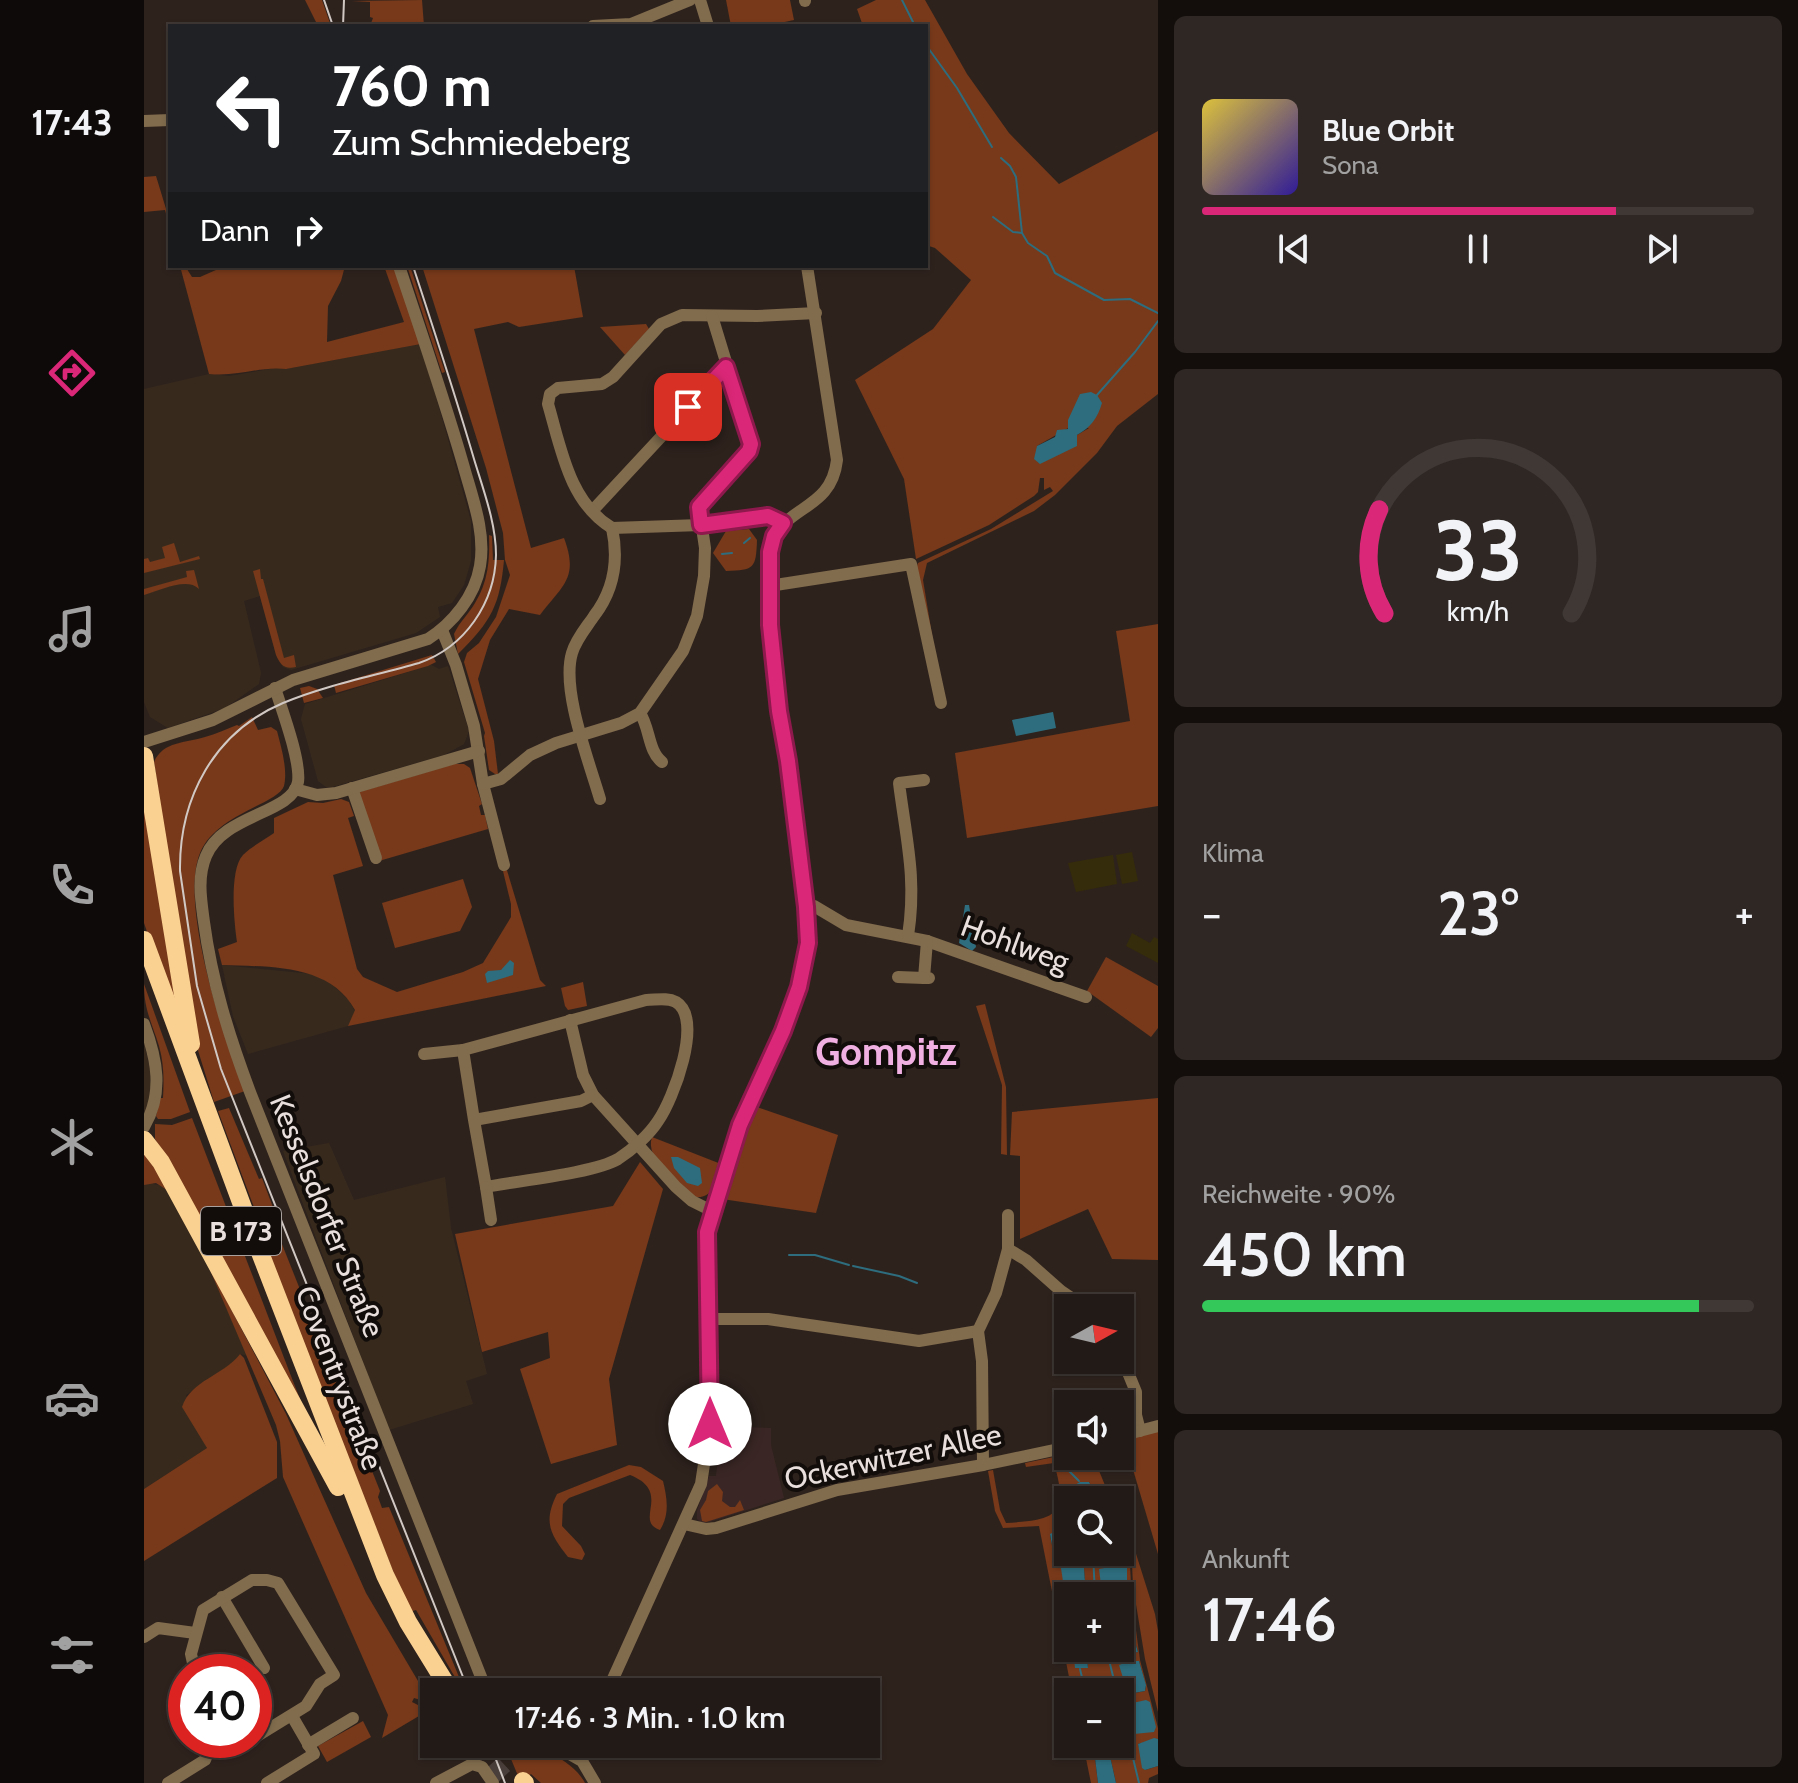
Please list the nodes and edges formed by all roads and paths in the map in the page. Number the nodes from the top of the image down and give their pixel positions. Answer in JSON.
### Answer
{"nodes":[{"id":1,"x":690,"y":0,"type":"edge"},
{"id":2,"x":700,"y":0,"type":"edge"},
{"id":3,"x":631,"y":24,"type":"edge"},
{"id":4,"x":707,"y":24,"type":"edge"},
{"id":5,"x":168,"y":120,"type":"edge"},
{"id":6,"x":144,"y":121,"type":"edge"},
{"id":7,"x":400,"y":268,"type":"edge"},
{"id":8,"x":807,"y":268,"type":"edge"},
{"id":9,"x":816,"y":313,"type":"junction"},
{"id":10,"x":712,"y":316,"type":"junction"},
{"id":11,"x":726,"y":367,"type":"junction"},
{"id":12,"x":593,"y":510,"type":"junction"},
{"id":13,"x":783,"y":523,"type":"junction"},
{"id":14,"x":701,"y":525,"type":"junction"},
{"id":15,"x":612,"y":528,"type":"junction"},
{"id":16,"x":769,"y":586,"type":"junction"},
{"id":17,"x":442,"y":630,"type":"junction"},
{"id":18,"x":275,"y":688,"type":"junction"},
{"id":19,"x":941,"y":703,"type":"dead end"},
{"id":20,"x":640,"y":713,"type":"junction"},
{"id":21,"x":582,"y":735,"type":"junction"},
{"id":22,"x":144,"y":742,"type":"edge"},
{"id":23,"x":479,"y":751,"type":"junction"},
{"id":24,"x":144,"y":756,"type":"edge"},
{"id":25,"x":662,"y":762,"type":"dead end"},
{"id":26,"x":924,"y":780,"type":"dead end"},
{"id":27,"x":483,"y":784,"type":"junction"},
{"id":28,"x":352,"y":788,"type":"junction"},
{"id":29,"x":295,"y":789,"type":"junction"},
{"id":30,"x":600,"y":799,"type":"dead end"},
{"id":31,"x":376,"y":858,"type":"dead end"},
{"id":32,"x":504,"y":865,"type":"dead end"},
{"id":33,"x":806,"y":907,"type":"junction"},
{"id":34,"x":908,"y":936,"type":"junction"},
{"id":35,"x":144,"y":940,"type":"edge"},
{"id":36,"x":927,"y":941,"type":"junction"},
{"id":37,"x":144,"y":974,"type":"edge"},
{"id":38,"x":898,"y":977,"type":"dead end"},
{"id":39,"x":1086,"y":997,"type":"dead end"},
{"id":40,"x":598,"y":998,"type":"dead end"},
{"id":41,"x":602,"y":1012,"type":"junction"},
{"id":42,"x":570,"y":1020,"type":"junction"},
{"id":43,"x":144,"y":1024,"type":"edge"},
{"id":44,"x":463,"y":1050,"type":"junction"},
{"id":45,"x":424,"y":1054,"type":"dead end"},
{"id":46,"x":593,"y":1095,"type":"junction"},
{"id":47,"x":205,"y":1105,"type":"junction"},
{"id":48,"x":474,"y":1120,"type":"junction"},
{"id":49,"x":144,"y":1127,"type":"edge"},
{"id":50,"x":144,"y":1140,"type":"edge"},
{"id":51,"x":636,"y":1144,"type":"junction"},
{"id":52,"x":486,"y":1187,"type":"junction"},
{"id":53,"x":712,"y":1211,"type":"junction"},
{"id":54,"x":1008,"y":1215,"type":"dead end"},
{"id":55,"x":491,"y":1220,"type":"dead end"},
{"id":56,"x":1008,"y":1249,"type":"junction"},
{"id":57,"x":1065,"y":1294,"type":"edge"},
{"id":58,"x":709,"y":1319,"type":"junction"},
{"id":59,"x":978,"y":1331,"type":"junction"},
{"id":60,"x":1129,"y":1374,"type":"edge"},
{"id":61,"x":1158,"y":1426,"type":"edge"},
{"id":62,"x":1140,"y":1431,"type":"junction"},
{"id":63,"x":1134,"y":1432,"type":"edge"},
{"id":64,"x":1054,"y":1450,"type":"edge"},
{"id":65,"x":983,"y":1465,"type":"junction"},
{"id":66,"x":338,"y":1487,"type":"junction"},
{"id":67,"x":684,"y":1524,"type":"junction"},
{"id":68,"x":222,"y":1597,"type":"junction"},
{"id":69,"x":195,"y":1633,"type":"junction"},
{"id":70,"x":144,"y":1637,"type":"edge"},
{"id":71,"x":191,"y":1654,"type":"edge"},
{"id":72,"x":256,"y":1654,"type":"edge"},
{"id":73,"x":429,"y":1678,"type":"edge"},
{"id":74,"x":442,"y":1678,"type":"edge"},
{"id":75,"x":481,"y":1678,"type":"edge"},
{"id":76,"x":613,"y":1678,"type":"edge"},
{"id":77,"x":292,"y":1716,"type":"junction"},
{"id":78,"x":353,"y":1718,"type":"dead end"},
{"id":79,"x":272,"y":1728,"type":"edge"},
{"id":80,"x":308,"y":1745,"type":"junction"},
{"id":81,"x":206,"y":1758,"type":"edge"},
{"id":82,"x":581,"y":1758,"type":"edge"},
{"id":83,"x":271,"y":1781,"type":"edge"},
{"id":84,"x":168,"y":1783,"type":"edge"},
{"id":85,"x":436,"y":1783,"type":"edge"},
{"id":86,"x":493,"y":1783,"type":"edge"},
{"id":87,"x":595,"y":1783,"type":"edge"}],
"edges":[{"from":1,"to":3,"type":"street"},
{"from":2,"to":4,"type":"street"},
{"from":5,"to":6,"type":"street"},
{"from":7,"to":17,"type":"street"},
{"from":8,"to":9,"type":"street"},
{"from":9,"to":10,"type":"street"},
{"from":9,"to":13,"type":"street"},
{"from":10,"to":11,"type":"street"},
{"from":10,"to":12,"type":"street"},
{"from":11,"to":12,"type":"street"},
{"from":11,"to":14,"type":"street"},
{"from":12,"to":15,"type":"street"},
{"from":13,"to":14,"type":"street"},
{"from":13,"to":16,"type":"street"},
{"from":14,"to":15,"type":"street"},
{"from":14,"to":20,"type":"street"},
{"from":15,"to":21,"type":"street"},
{"from":16,"to":19,"type":"street"},
{"from":16,"to":33,"type":"street"},
{"from":17,"to":18,"type":"street"},
{"from":17,"to":23,"type":"street"},
{"from":18,"to":22,"type":"street"},
{"from":18,"to":29,"type":"street"},
{"from":20,"to":21,"type":"street"},
{"from":20,"to":25,"type":"street"},
{"from":21,"to":27,"type":"street"},
{"from":21,"to":30,"type":"street"},
{"from":23,"to":27,"type":"street"},
{"from":23,"to":28,"type":"street"},
{"from":24,"to":47,"type":"highway"},
{"from":26,"to":34,"type":"street"},
{"from":27,"to":32,"type":"street"},
{"from":28,"to":29,"type":"street"},
{"from":28,"to":31,"type":"street"},
{"from":29,"to":75,"type":"street","name":"Kesselsdorfer Straße"},
{"from":33,"to":34,"type":"street","name":"Hohlweg"},
{"from":33,"to":53,"type":"street"},
{"from":34,"to":36,"type":"street","name":"Hohlweg"},
{"from":35,"to":47,"type":"highway","name":"Coventrystraße","number":"B 173"},
{"from":36,"to":38,"type":"street","name":"Hohlweg"},
{"from":36,"to":39,"type":"street","name":"Hohlweg"},
{"from":37,"to":66,"type":"highway","number":"B 173"},
{"from":40,"to":41,"type":"street"},
{"from":41,"to":42,"type":"street"},
{"from":41,"to":51,"type":"street"},
{"from":42,"to":44,"type":"street"},
{"from":42,"to":46,"type":"street"},
{"from":43,"to":49,"type":"street"},
{"from":44,"to":45,"type":"street"},
{"from":44,"to":48,"type":"street"},
{"from":46,"to":48,"type":"street"},
{"from":46,"to":51,"type":"street"},
{"from":47,"to":74,"type":"highway","name":"Coventrystraße","number":"B 173"},
{"from":48,"to":52,"type":"street"},
{"from":50,"to":66,"type":"highway"},
{"from":51,"to":52,"type":"street"},
{"from":51,"to":53,"type":"street"},
{"from":52,"to":55,"type":"street"},
{"from":53,"to":58,"type":"street"},
{"from":54,"to":56,"type":"street"},
{"from":56,"to":57,"type":"street"},
{"from":56,"to":59,"type":"street"},
{"from":58,"to":59,"type":"street"},
{"from":58,"to":67,"type":"street"},
{"from":59,"to":65,"type":"street"},
{"from":60,"to":62,"type":"street"},
{"from":61,"to":62,"type":"street"},
{"from":62,"to":63,"type":"street"},
{"from":64,"to":65,"type":"street","name":"Ockerwitzer Allee"},
{"from":65,"to":67,"type":"street","name":"Ockerwitzer Allee"},
{"from":66,"to":73,"type":"highway","number":"B 173"},
{"from":67,"to":76,"type":"street"},
{"from":68,"to":69,"type":"street"},
{"from":68,"to":72,"type":"street"},
{"from":68,"to":77,"type":"street"},
{"from":69,"to":70,"type":"street"},
{"from":69,"to":71,"type":"street"},
{"from":77,"to":79,"type":"street"},
{"from":77,"to":80,"type":"street"},
{"from":78,"to":80,"type":"street"},
{"from":80,"to":83,"type":"street"},
{"from":81,"to":84,"type":"street"},
{"from":82,"to":87,"type":"street"},
{"from":85,"to":86,"type":"street"}]}
